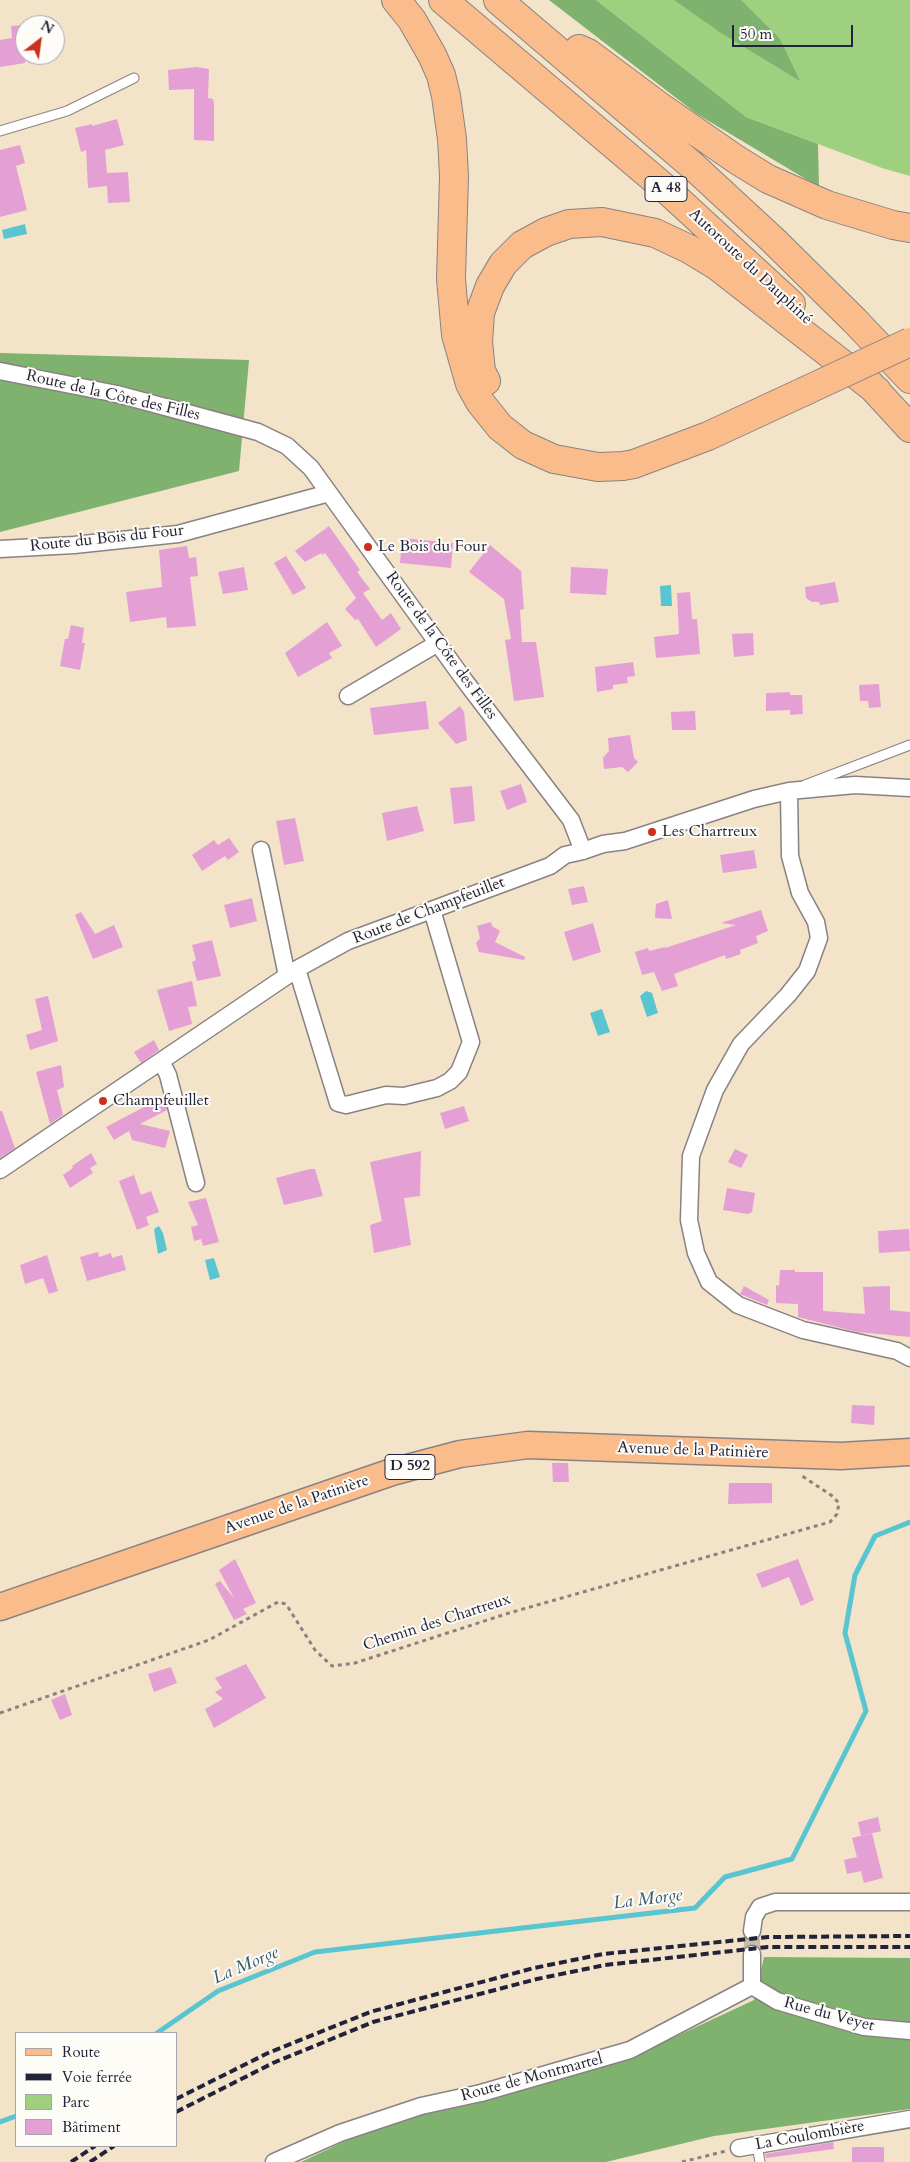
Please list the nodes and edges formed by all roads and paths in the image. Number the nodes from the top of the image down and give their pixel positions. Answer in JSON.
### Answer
{"nodes":[{"id":1,"x":396,"y":0,"type":"edge"},
{"id":2,"x":443,"y":0,"type":"edge"},
{"id":3,"x":498,"y":0,"type":"edge"},
{"id":4,"x":528,"y":25,"type":"junction"},
{"id":5,"x":134,"y":78,"type":"dead end"},
{"id":6,"x":0,"y":131,"type":"edge"},
{"id":7,"x":910,"y":228,"type":"edge"},
{"id":8,"x":910,"y":342,"type":"edge"},
{"id":9,"x":0,"y":371,"type":"edge"},
{"id":10,"x":910,"y":379,"type":"edge"},
{"id":11,"x":877,"y":392,"type":"junction"},
{"id":12,"x":910,"y":428,"type":"edge"},
{"id":13,"x":664,"y":451,"type":"junction"},
{"id":14,"x":329,"y":493,"type":"junction"},
{"id":15,"x":0,"y":550,"type":"edge"},
{"id":16,"x":438,"y":643,"type":"junction"},
{"id":17,"x":348,"y":696,"type":"dead end"},
{"id":18,"x":910,"y":746,"type":"edge"},
{"id":19,"x":910,"y":788,"type":"edge"},
{"id":20,"x":789,"y":791,"type":"junction"},
{"id":21,"x":261,"y":850,"type":"dead end"},
{"id":22,"x":584,"y":851,"type":"junction"},
{"id":23,"x":432,"y":910,"type":"junction"},
{"id":24,"x":292,"y":972,"type":"junction"},
{"id":25,"x":161,"y":1061,"type":"junction"},
{"id":26,"x":0,"y":1170,"type":"edge"},
{"id":27,"x":196,"y":1183,"type":"dead end"},
{"id":28,"x":910,"y":1358,"type":"edge"},
{"id":29,"x":908,"y":1447,"type":"edge"},
{"id":30,"x":792,"y":1454,"type":"junction"},
{"id":31,"x":0,"y":1607,"type":"edge"},
{"id":32,"x":0,"y":1713,"type":"edge"},
{"id":33,"x":910,"y":1902,"type":"edge"},
{"id":34,"x":752,"y":1931,"type":"tunnel mouth"},
{"id":35,"x":752,"y":1954,"type":"tunnel mouth"},
{"id":36,"x":752,"y":1986,"type":"junction"},
{"id":37,"x":910,"y":2031,"type":"edge"},
{"id":38,"x":910,"y":2119,"type":"edge"},
{"id":39,"x":757,"y":2145,"type":"junction"},
{"id":40,"x":739,"y":2148,"type":"joint"},
{"id":41,"x":274,"y":2162,"type":"edge"},
{"id":42,"x":682,"y":2162,"type":"edge"},
{"id":43,"x":760,"y":2162,"type":"edge"}],
"edges":[{"from":1,"to":13,"type":"highway"},
{"from":2,"to":11,"type":"highway","name":"Autoroute du Dauphiné","number":"A 48"},
{"from":3,"to":4,"type":"highway","name":"Autoroute du Dauphiné","number":"A 48"},
{"from":4,"to":7,"type":"highway"},
{"from":4,"to":10,"type":"highway","name":"Autoroute du Dauphiné","number":"A 48"},
{"from":5,"to":6,"type":"lane"},
{"from":8,"to":13,"type":"highway","bridge":true},
{"from":9,"to":14,"type":"street","name":"Route de la Côte des Filles"},
{"from":11,"to":12,"type":"highway","name":"Autoroute du Dauphiné","number":"A 48"},
{"from":11,"to":13,"type":"highway"},
{"from":14,"to":15,"type":"street","name":"Route du Bois du Four"},
{"from":14,"to":16,"type":"street","name":"Route de la Côte des Filles"},
{"from":16,"to":17,"type":"street"},
{"from":16,"to":22,"type":"street","name":"Route de la Côte des Filles"},
{"from":18,"to":20,"type":"lane"},
{"from":19,"to":20,"type":"street","name":"Route de Champfeuillet"},
{"from":20,"to":22,"type":"street","name":"Route de Champfeuillet"},
{"from":20,"to":28,"type":"street"},
{"from":21,"to":24,"type":"street"},
{"from":22,"to":23,"type":"street","name":"Route de Champfeuillet"},
{"from":23,"to":24,"type":"street","name":"Route de Champfeuillet"},
{"from":23,"to":24,"type":"street"},
{"from":24,"to":25,"type":"street","name":"Route de Champfeuillet"},
{"from":25,"to":26,"type":"street","name":"Route de Champfeuillet"},
{"from":25,"to":27,"type":"street"},
{"from":29,"to":30,"type":"main road","name":"Avenue de la Patinière","number":"D 592"},
{"from":30,"to":31,"type":"main road","name":"Avenue de la Patinière","number":"D 592"},
{"from":30,"to":32,"type":"path","name":"Chemin des Chartreux"},
{"from":33,"to":34,"type":"street"},
{"from":35,"to":36,"type":"street"},
{"from":36,"to":37,"type":"street","name":"Rue du Veyet"},
{"from":36,"to":41,"type":"street","name":"Route de Montmartel"},
{"from":38,"to":39,"type":"street","name":"La Coulombière"},
{"from":39,"to":40,"type":"street","name":"La Coulombière"},
{"from":39,"to":43,"type":"lane"},
{"from":40,"to":42,"type":"path","name":"La Coulombière"}]}
